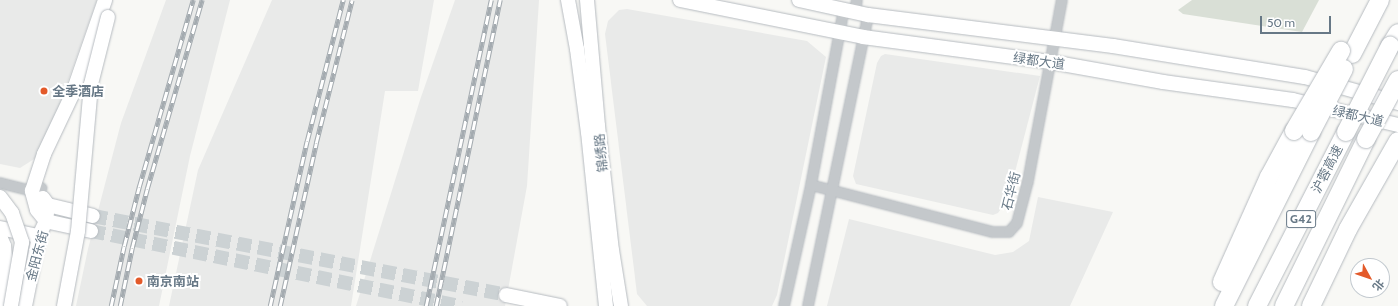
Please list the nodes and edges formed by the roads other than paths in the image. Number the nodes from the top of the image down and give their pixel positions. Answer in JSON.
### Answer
{"nodes":[{"id":1,"x":105,"y":0,"type":"edge"},
{"id":2,"x":114,"y":0,"type":"edge"},
{"id":3,"x":568,"y":0,"type":"edge"},
{"id":4,"x":587,"y":0,"type":"edge"},
{"id":5,"x":680,"y":0,"type":"edge"},
{"id":6,"x":799,"y":0,"type":"edge"},
{"id":7,"x":1062,"y":0,"type":"edge"},
{"id":8,"x":1370,"y":0,"type":"edge"},
{"id":9,"x":1380,"y":0,"type":"edge"},
{"id":10,"x":852,"y":7,"type":"edge"},
{"id":11,"x":868,"y":15,"type":"junction"},
{"id":12,"x":840,"y":33,"type":"junction"},
{"id":13,"x":863,"y":37,"type":"junction"},
{"id":14,"x":1394,"y":39,"type":"edge"},
{"id":15,"x":1054,"y":40,"type":"junction"},
{"id":16,"x":1347,"y":52,"type":"junction"},
{"id":17,"x":1051,"y":62,"type":"junction"},
{"id":18,"x":1398,"y":80,"type":"edge"},
{"id":19,"x":1398,"y":103,"type":"edge"},
{"id":20,"x":1302,"y":131,"type":"junction"},
{"id":21,"x":1398,"y":136,"type":"edge"},
{"id":22,"x":0,"y":184,"type":"edge"},
{"id":23,"x":811,"y":185,"type":"junction"},
{"id":24,"x":37,"y":189,"type":"junction"},
{"id":25,"x":833,"y":189,"type":"junction"},
{"id":26,"x":0,"y":197,"type":"edge"},
{"id":27,"x":48,"y":205,"type":"junction"},
{"id":28,"x":93,"y":216,"type":"tunnel mouth"},
{"id":29,"x":46,"y":222,"type":"junction"},
{"id":30,"x":0,"y":228,"type":"edge"},
{"id":31,"x":1348,"y":229,"type":"junction"},
{"id":32,"x":91,"y":230,"type":"tunnel mouth"},
{"id":33,"x":0,"y":236,"type":"edge"},
{"id":34,"x":39,"y":236,"type":"junction"},
{"id":35,"x":506,"y":295,"type":"tunnel mouth"},
{"id":36,"x":3,"y":306,"type":"edge"},
{"id":37,"x":11,"y":306,"type":"edge"},
{"id":38,"x":25,"y":306,"type":"edge"},
{"id":39,"x":64,"y":306,"type":"edge"},
{"id":40,"x":560,"y":306,"type":"edge"},
{"id":41,"x":606,"y":306,"type":"edge"},
{"id":42,"x":621,"y":306,"type":"edge"},
{"id":43,"x":784,"y":306,"type":"edge"},
{"id":44,"x":808,"y":306,"type":"edge"},
{"id":45,"x":1211,"y":306,"type":"edge"},
{"id":46,"x":1224,"y":306,"type":"edge"},
{"id":47,"x":1257,"y":306,"type":"edge"},
{"id":48,"x":1284,"y":306,"type":"edge"},
{"id":49,"x":1307,"y":306,"type":"edge"},
{"id":50,"x":1311,"y":306,"type":"edge"}],
"edges":[{"from":1,"to":24,"type":"main road"},
{"from":2,"to":39,"type":"main road","bridge":true},
{"from":3,"to":41,"type":"main road"},
{"from":4,"to":42,"type":"main road","name":"锦绣路"},
{"from":5,"to":12,"type":"main road","name":"绿都大道"},
{"from":6,"to":10,"type":"main road","name":"绿都大道"},
{"from":7,"to":15,"type":"street","name":"石华街"},
{"from":8,"to":16,"type":"highway"},
{"from":9,"to":16,"type":"highway"},
{"from":10,"to":11,"type":"main road","name":"绿都大道"},
{"from":10,"to":12,"type":"street"},
{"from":11,"to":13,"type":"street"},
{"from":11,"to":15,"type":"main road","name":"绿都大道"},
{"from":12,"to":13,"type":"main road","name":"绿都大道"},
{"from":12,"to":23,"type":"street"},
{"from":13,"to":17,"type":"main road","name":"绿都大道"},
{"from":13,"to":25,"type":"street"},
{"from":14,"to":47,"type":"highway","name":"沪蓉高速","number":"G42","bridge":true},
{"from":15,"to":17,"type":"street","name":"石华街"},
{"from":15,"to":19,"type":"main road","name":"绿都大道"},
{"from":16,"to":20,"type":"highway","bridge":true},
{"from":17,"to":21,"type":"main road","name":"绿都大道"},
{"from":17,"to":25,"type":"street","name":"石华街"},
{"from":18,"to":48,"type":"highway","name":"沪蓉高速","number":"G42","bridge":true},
{"from":20,"to":45,"type":"highway"},
{"from":20,"to":46,"type":"highway"},
{"from":21,"to":31,"type":"highway"},
{"from":22,"to":24,"type":"street"},
{"from":23,"to":25,"type":"street","name":"石华街"},
{"from":23,"to":43,"type":"street"},
{"from":24,"to":27,"type":"main road"},
{"from":24,"to":29,"type":"main road"},
{"from":25,"to":44,"type":"street"},
{"from":26,"to":37,"type":"main road","bridge":true},
{"from":27,"to":28,"type":"main road"},
{"from":27,"to":29,"type":"main road","name":"金阳东街"},
{"from":29,"to":32,"type":"main road"},
{"from":29,"to":34,"type":"main road","name":"金阳东街"},
{"from":30,"to":34,"type":"main road"},
{"from":31,"to":49,"type":"highway"},
{"from":31,"to":50,"type":"highway"},
{"from":33,"to":36,"type":"main road"},
{"from":34,"to":38,"type":"main road","name":"金阳东街"},
{"from":35,"to":40,"type":"main road"}]}
